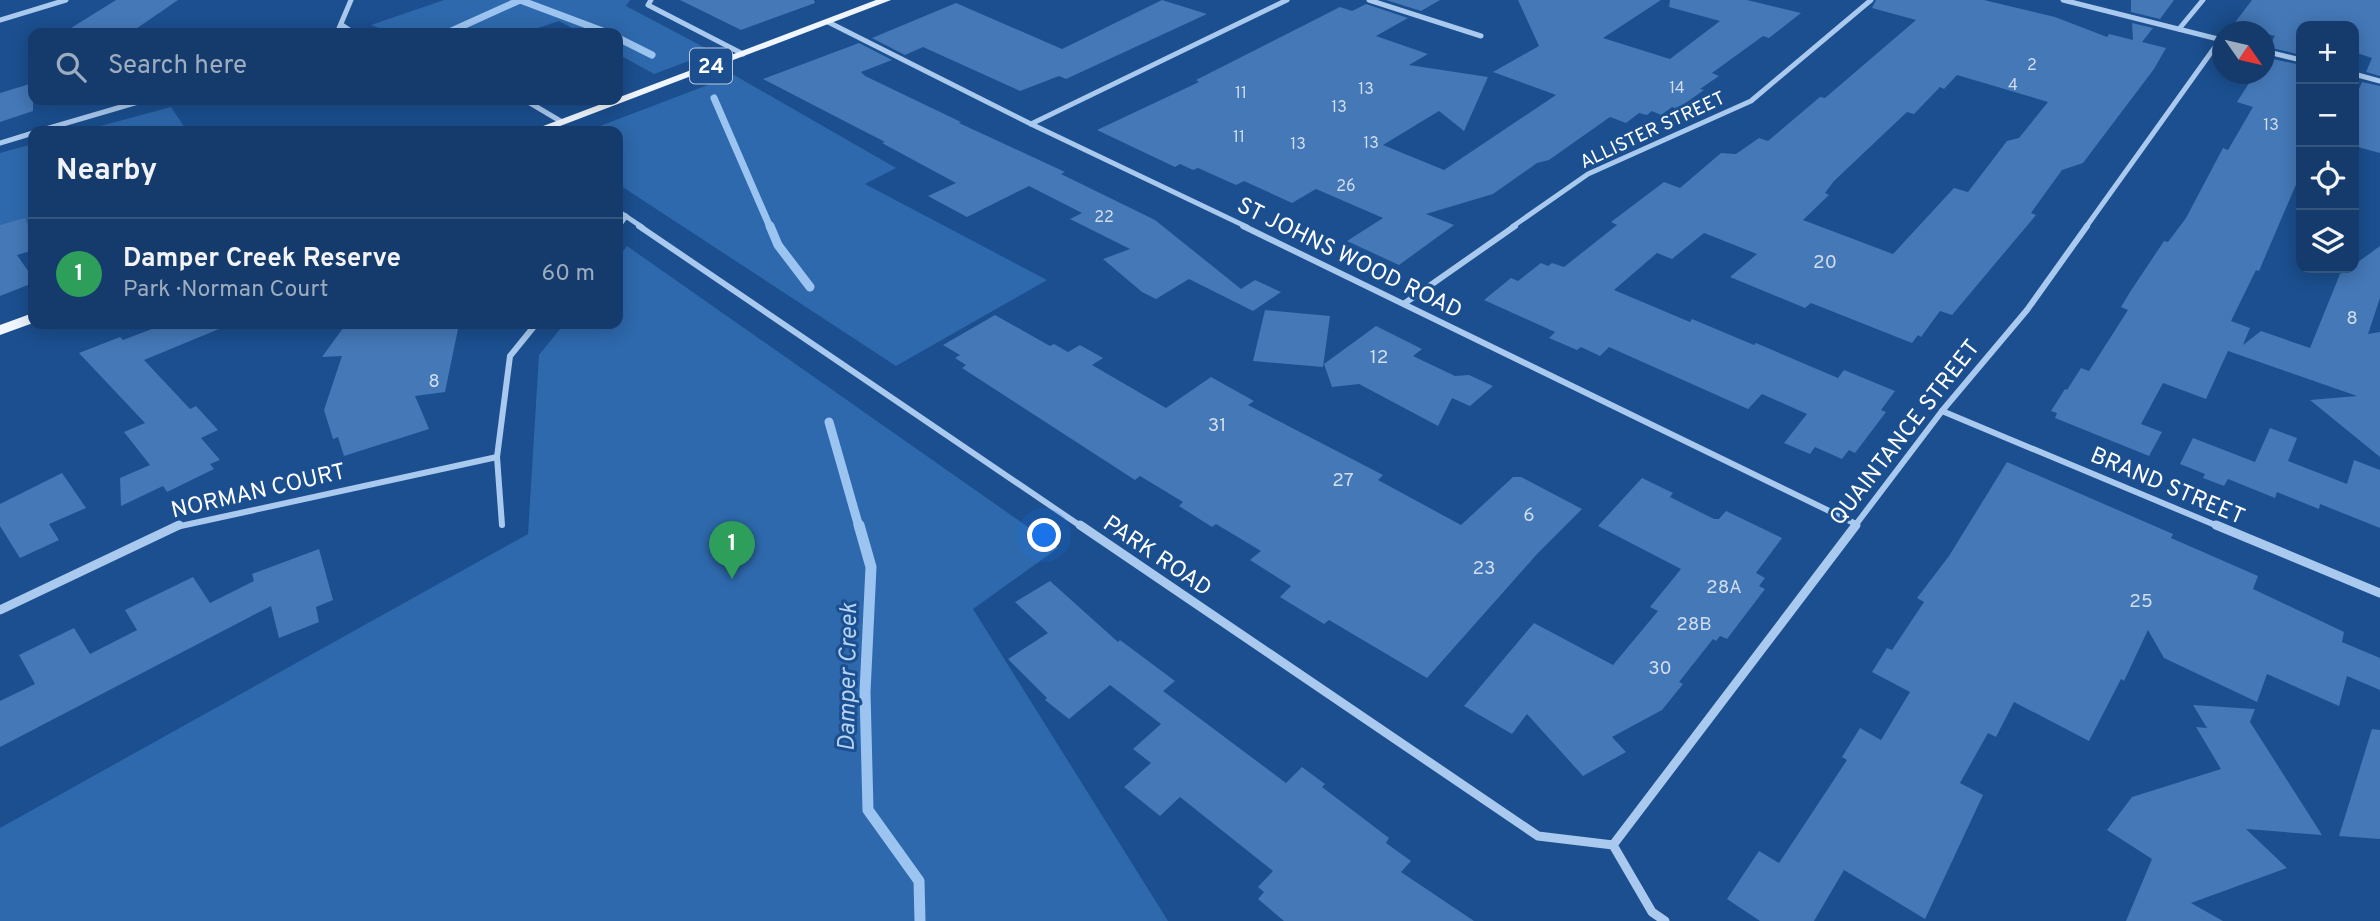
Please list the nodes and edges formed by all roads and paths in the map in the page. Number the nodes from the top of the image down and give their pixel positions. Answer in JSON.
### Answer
{"nodes":[{"id":1,"x":66,"y":0,"type":"edge"},
{"id":2,"x":351,"y":0,"type":"edge"},
{"id":3,"x":651,"y":0,"type":"edge"},
{"id":4,"x":886,"y":0,"type":"edge"},
{"id":5,"x":1287,"y":0,"type":"edge"},
{"id":6,"x":1369,"y":0,"type":"edge"},
{"id":7,"x":1871,"y":0,"type":"edge"},
{"id":8,"x":2063,"y":0,"type":"edge"},
{"id":9,"x":2203,"y":0,"type":"edge"},
{"id":10,"x":0,"y":20,"type":"edge"},
{"id":11,"x":828,"y":22,"type":"junction"},
{"id":12,"x":342,"y":25,"type":"junction"},
{"id":13,"x":340,"y":28,"type":"edge"},
{"id":14,"x":346,"y":28,"type":"edge"},
{"id":15,"x":2179,"y":29,"type":"junction"},
{"id":16,"x":1481,"y":36,"type":"dead end"},
{"id":17,"x":2212,"y":38,"type":"edge"},
{"id":18,"x":2212,"y":53,"type":"edge"},
{"id":19,"x":743,"y":54,"type":"junction"},
{"id":20,"x":2275,"y":54,"type":"edge"},
{"id":21,"x":2296,"y":59,"type":"edge"},
{"id":22,"x":2359,"y":75,"type":"edge"},
{"id":23,"x":2380,"y":80,"type":"edge"},
{"id":24,"x":623,"y":97,"type":"edge"},
{"id":25,"x":128,"y":105,"type":"edge"},
{"id":26,"x":534,"y":105,"type":"edge"},
{"id":27,"x":601,"y":105,"type":"edge"},
{"id":28,"x":562,"y":121,"type":"junction"},
{"id":29,"x":1031,"y":124,"type":"junction"},
{"id":30,"x":56,"y":126,"type":"edge"},
{"id":31,"x":549,"y":126,"type":"edge"},
{"id":32,"x":28,"y":135,"type":"edge"},
{"id":33,"x":0,"y":143,"type":"edge"},
{"id":34,"x":623,"y":214,"type":"edge"},
{"id":35,"x":626,"y":216,"type":"junction"},
{"id":36,"x":623,"y":220,"type":"edge"},
{"id":37,"x":1405,"y":303,"type":"junction"},
{"id":38,"x":28,"y":320,"type":"edge"},
{"id":39,"x":532,"y":329,"type":"edge"},
{"id":40,"x":0,"y":330,"type":"edge"},
{"id":41,"x":1942,"y":411,"type":"junction"},
{"id":42,"x":497,"y":457,"type":"junction"},
{"id":43,"x":1856,"y":524,"type":"junction"},
{"id":44,"x":502,"y":525,"type":"dead end"},
{"id":45,"x":2380,"y":593,"type":"edge"},
{"id":46,"x":0,"y":610,"type":"edge"},
{"id":47,"x":1613,"y":845,"type":"junction"},
{"id":48,"x":1665,"y":921,"type":"edge"}],
"edges":[{"from":1,"to":10,"type":"street"},
{"from":2,"to":12,"type":"street"},
{"from":3,"to":19,"type":"street"},
{"from":4,"to":11,"type":"main road","number":"24"},
{"from":5,"to":29,"type":"street"},
{"from":6,"to":16,"type":"street"},
{"from":7,"to":37,"type":"street","name":"ALLISTER STREET"},
{"from":8,"to":15,"type":"street"},
{"from":9,"to":15,"type":"street"},
{"from":11,"to":19,"type":"main road","number":"24"},
{"from":11,"to":29,"type":"street","name":"ST JOHNS WOOD ROAD"},
{"from":12,"to":13,"type":"street"},
{"from":12,"to":14,"type":"street"},
{"from":15,"to":17,"type":"street"},
{"from":18,"to":41,"type":"street","name":"QUAINTANCE STREET"},
{"from":19,"to":24,"type":"main road","number":"24"},
{"from":20,"to":21,"type":"street"},
{"from":22,"to":23,"type":"street"},
{"from":25,"to":30,"type":"street"},
{"from":26,"to":28,"type":"street"},
{"from":27,"to":28,"type":"main road","number":"24"},
{"from":28,"to":31,"type":"main road","number":"24"},
{"from":29,"to":37,"type":"street","name":"ST JOHNS WOOD ROAD"},
{"from":32,"to":33,"type":"street"},
{"from":34,"to":35,"type":"street","name":"PARK ROAD"},
{"from":35,"to":36,"type":"street"},
{"from":35,"to":47,"type":"street","name":"PARK ROAD"},
{"from":37,"to":43,"type":"street","name":"ST JOHNS WOOD ROAD"},
{"from":38,"to":40,"type":"main road"},
{"from":39,"to":42,"type":"street"},
{"from":41,"to":43,"type":"street","name":"QUAINTANCE STREET"},
{"from":41,"to":45,"type":"street","name":"BRAND STREET"},
{"from":42,"to":44,"type":"street"},
{"from":42,"to":46,"type":"street","name":"NORMAN COURT"},
{"from":43,"to":47,"type":"street","name":"QUAINTANCE STREET"},
{"from":47,"to":48,"type":"street"}]}
